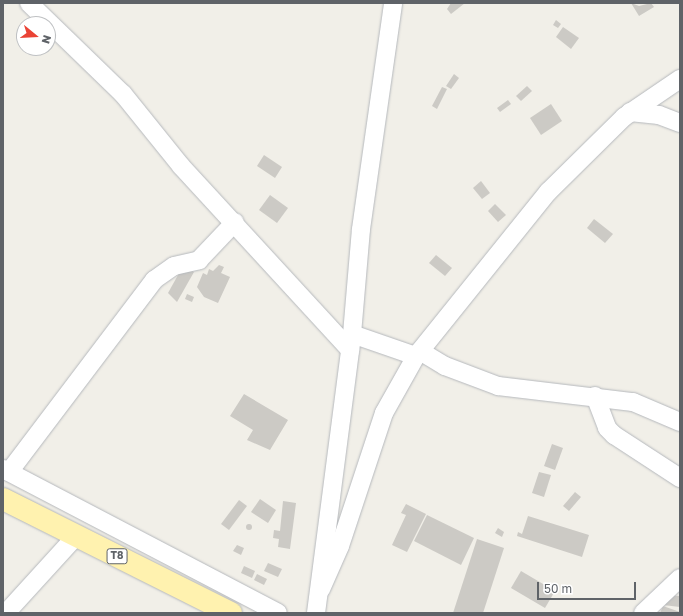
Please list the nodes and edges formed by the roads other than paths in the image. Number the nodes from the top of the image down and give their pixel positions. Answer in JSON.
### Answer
{"nodes":[{"id":1,"x":29,"y":3,"type":"edge"},
{"id":2,"x":393,"y":3,"type":"edge"},
{"id":3,"x":680,"y":79,"type":"edge"},
{"id":4,"x":630,"y":112,"type":"junction"},
{"id":5,"x":680,"y":123,"type":"edge"},
{"id":6,"x":235,"y":222,"type":"junction"},
{"id":7,"x":351,"y":342,"type":"junction"},
{"id":8,"x":418,"y":354,"type":"junction"},
{"id":9,"x":595,"y":396,"type":"junction"},
{"id":10,"x":680,"y":422,"type":"edge"},
{"id":11,"x":6,"y":470,"type":"edge"},
{"id":12,"x":680,"y":478,"type":"edge"},
{"id":13,"x":3,"y":499,"type":"edge"},
{"id":14,"x":76,"y":536,"type":"junction"},
{"id":15,"x":680,"y":578,"type":"edge"},
{"id":16,"x":321,"y":589,"type":"junction"},
{"id":17,"x":6,"y":613,"type":"edge"},
{"id":18,"x":231,"y":613,"type":"edge"},
{"id":19,"x":278,"y":613,"type":"edge"},
{"id":20,"x":316,"y":613,"type":"edge"},
{"id":21,"x":643,"y":613,"type":"edge"}],
"edges":[{"from":1,"to":6,"type":"street"},
{"from":2,"to":7,"type":"street"},
{"from":3,"to":4,"type":"street"},
{"from":4,"to":5,"type":"street"},
{"from":4,"to":8,"type":"street"},
{"from":6,"to":7,"type":"street"},
{"from":6,"to":11,"type":"street"},
{"from":7,"to":8,"type":"street"},
{"from":7,"to":16,"type":"street"},
{"from":8,"to":9,"type":"street"},
{"from":8,"to":16,"type":"street"},
{"from":9,"to":10,"type":"street"},
{"from":9,"to":12,"type":"street"},
{"from":11,"to":19,"type":"street"},
{"from":13,"to":14,"type":"main road","number":"T8"},
{"from":14,"to":17,"type":"street"},
{"from":14,"to":18,"type":"main road","number":"T8"},
{"from":15,"to":21,"type":"street"},
{"from":16,"to":20,"type":"street"}]}
